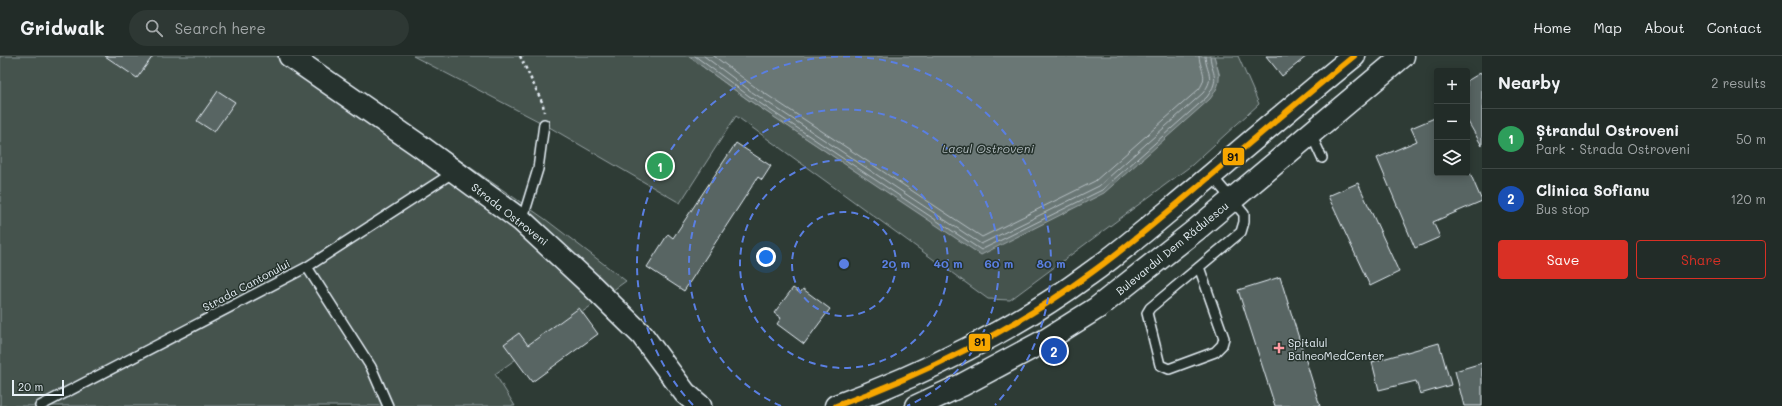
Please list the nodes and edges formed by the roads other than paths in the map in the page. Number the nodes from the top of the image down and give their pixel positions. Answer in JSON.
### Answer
{"nodes":[{"id":1,"x":290,"y":56,"type":"edge"},
{"id":2,"x":1354,"y":56,"type":"edge"},
{"id":3,"x":1403,"y":56,"type":"edge"},
{"id":4,"x":544,"y":124,"type":"road end"},
{"id":5,"x":1310,"y":132,"type":"junction"},
{"id":6,"x":1322,"y":158,"type":"dead end"},
{"id":7,"x":455,"y":171,"type":"junction"},
{"id":8,"x":1211,"y":175,"type":"junction"},
{"id":9,"x":1232,"y":199,"type":"junction"},
{"id":10,"x":522,"y":221,"type":"junction"},
{"id":11,"x":307,"y":267,"type":"junction"},
{"id":12,"x":1200,"y":267,"type":"junction"},
{"id":13,"x":693,"y":402,"type":"edge"},
{"id":14,"x":40,"y":406,"type":"edge"},
{"id":15,"x":388,"y":406,"type":"edge"},
{"id":16,"x":836,"y":406,"type":"edge"},
{"id":17,"x":917,"y":406,"type":"edge"}],
"edges":[{"from":1,"to":7,"type":"main road","name":"Strada Ostroveni"},
{"from":2,"to":8,"type":"main road"},
{"from":3,"to":5,"type":"main road","name":"Bulevardul Dem Rădulescu"},
{"from":4,"to":10,"type":"lane"},
{"from":5,"to":6,"type":"lane"},
{"from":5,"to":9,"type":"main road","name":"Bulevardul Dem Rădulescu"},
{"from":7,"to":10,"type":"main road","name":"Strada Ostroveni"},
{"from":7,"to":11,"type":"lane","name":"Strada Cantonului"},
{"from":8,"to":9,"type":"lane"},
{"from":8,"to":16,"type":"main road"},
{"from":9,"to":12,"type":"lane"},
{"from":9,"to":17,"type":"main road","name":"Bulevardul Dem Rădulescu"},
{"from":10,"to":13,"type":"main road","name":"Strada Ostroveni"},
{"from":11,"to":14,"type":"lane","name":"Strada Cantonului"},
{"from":11,"to":15,"type":"lane"},
{"from":12,"to":12,"type":"lane"}]}
